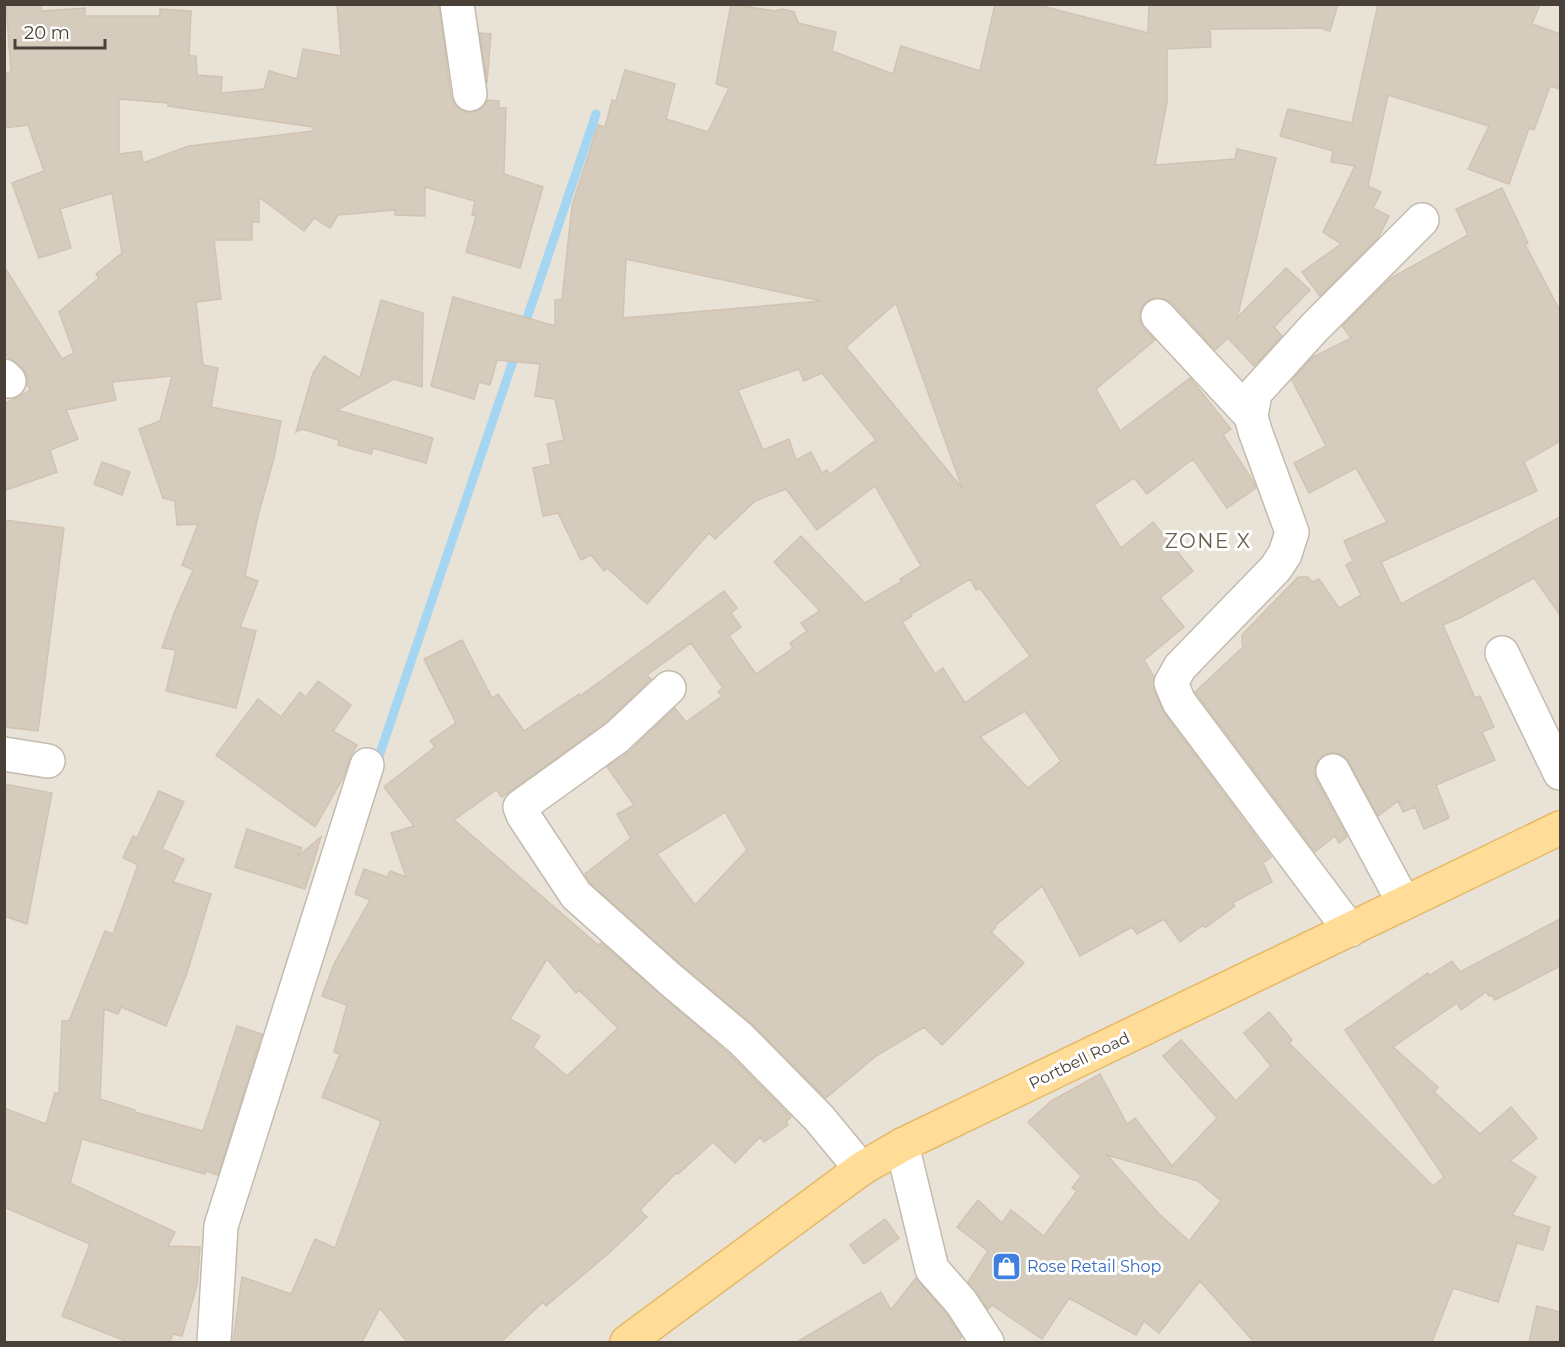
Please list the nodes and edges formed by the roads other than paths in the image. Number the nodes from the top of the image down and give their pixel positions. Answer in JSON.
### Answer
{"nodes":[{"id":1,"x":457,"y":4,"type":"edge"},
{"id":2,"x":470,"y":94,"type":"dead end"},
{"id":3,"x":1422,"y":220,"type":"dead end"},
{"id":4,"x":1158,"y":316,"type":"dead end"},
{"id":5,"x":1251,"y":416,"type":"junction"},
{"id":6,"x":1502,"y":653,"type":"dead end"},
{"id":7,"x":669,"y":688,"type":"dead end"},
{"id":8,"x":4,"y":754,"type":"edge"},
{"id":9,"x":48,"y":761,"type":"dead end"},
{"id":10,"x":367,"y":765,"type":"dead end"},
{"id":11,"x":1333,"y":771,"type":"dead end"},
{"id":12,"x":1560,"y":773,"type":"edge"},
{"id":13,"x":1560,"y":828,"type":"edge"},
{"id":14,"x":1404,"y":903,"type":"junction"},
{"id":15,"x":1350,"y":930,"type":"junction"},
{"id":16,"x":902,"y":1145,"type":"junction"},
{"id":17,"x":861,"y":1169,"type":"junction"},
{"id":18,"x":214,"y":1342,"type":"edge"},
{"id":19,"x":627,"y":1342,"type":"edge"},
{"id":20,"x":987,"y":1342,"type":"edge"}],
"edges":[{"from":1,"to":2,"type":"street"},
{"from":3,"to":5,"type":"street"},
{"from":4,"to":5,"type":"street"},
{"from":5,"to":15,"type":"street"},
{"from":6,"to":12,"type":"street"},
{"from":7,"to":17,"type":"street"},
{"from":8,"to":9,"type":"street"},
{"from":10,"to":18,"type":"street"},
{"from":11,"to":14,"type":"street"},
{"from":13,"to":14,"type":"main road","name":"Portbell Road"},
{"from":14,"to":15,"type":"main road","name":"Portbell Road"},
{"from":15,"to":16,"type":"main road","name":"Portbell Road"},
{"from":16,"to":17,"type":"main road","name":"Portbell Road"},
{"from":16,"to":20,"type":"street"},
{"from":17,"to":19,"type":"main road","name":"Portbell Road"}]}
